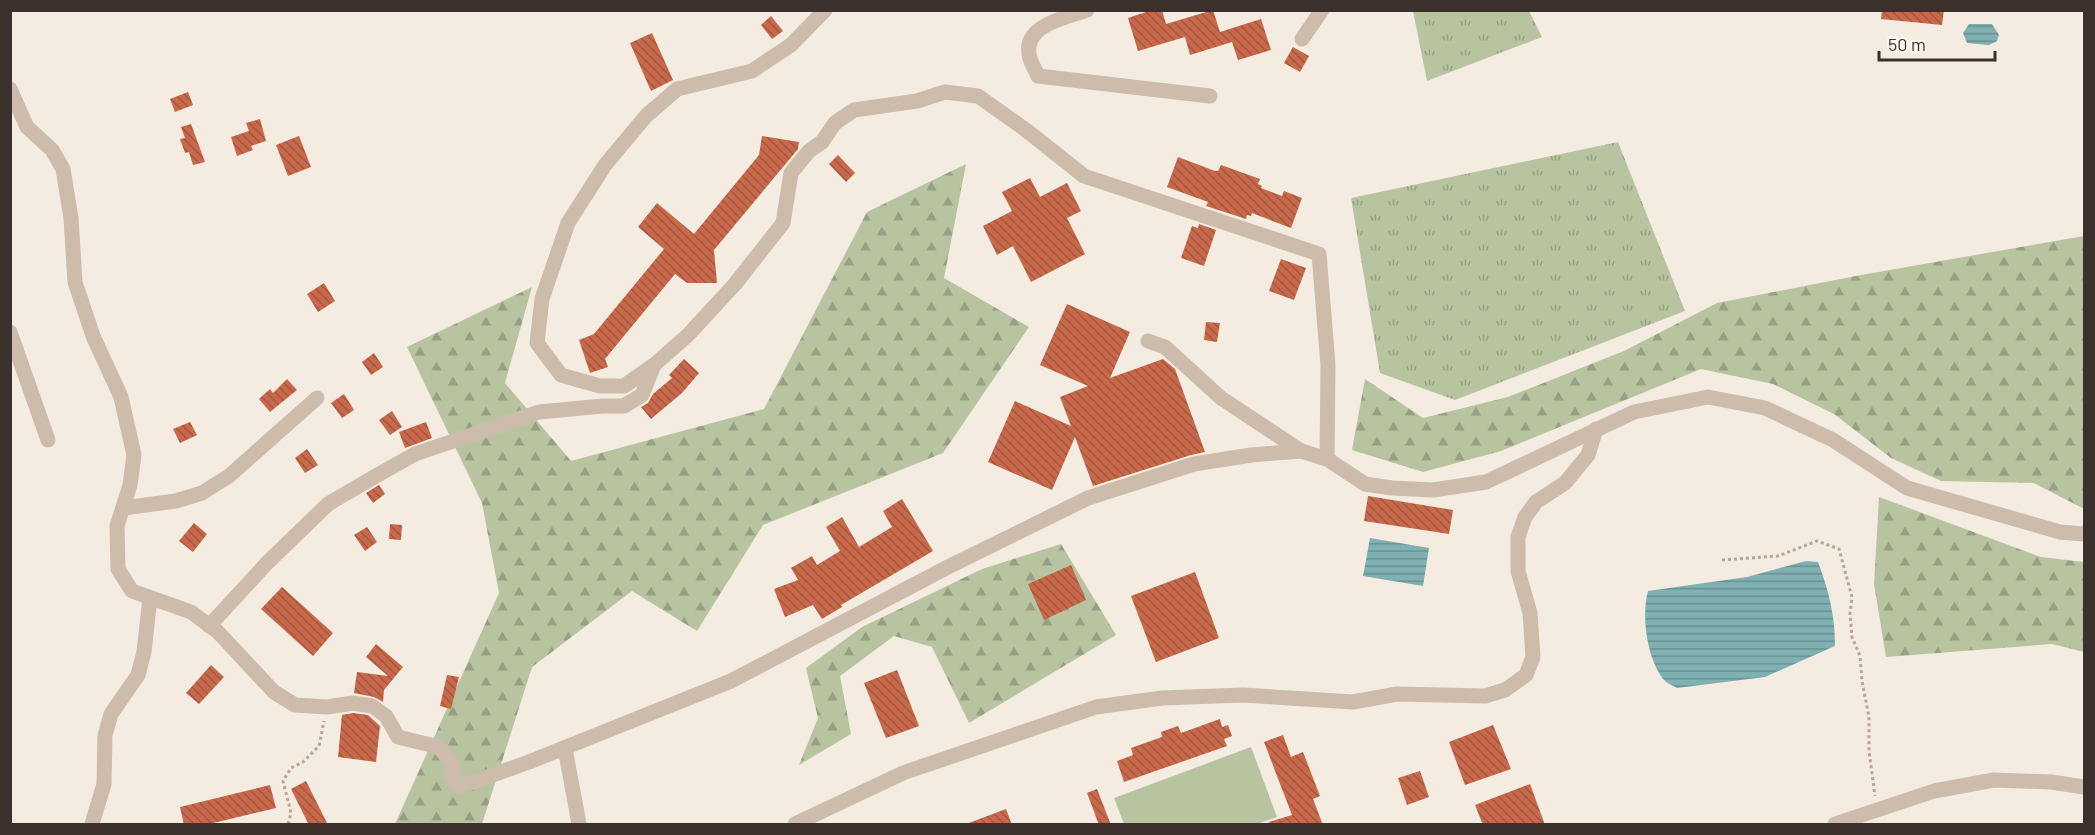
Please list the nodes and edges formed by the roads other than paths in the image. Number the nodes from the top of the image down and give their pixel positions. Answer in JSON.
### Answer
{"nodes":[{"id":1,"x":825,"y":10,"type":"edge"},
{"id":2,"x":1086,"y":10,"type":"edge"},
{"id":3,"x":1322,"y":10,"type":"edge"},
{"id":4,"x":1302,"y":39,"type":"dead end"},
{"id":5,"x":10,"y":89,"type":"edge"},
{"id":6,"x":1210,"y":96,"type":"dead end"},
{"id":7,"x":10,"y":332,"type":"edge"},
{"id":8,"x":1148,"y":341,"type":"dead end"},
{"id":9,"x":654,"y":365,"type":"junction"},
{"id":10,"x":317,"y":398,"type":"dead end"},
{"id":11,"x":1596,"y":429,"type":"junction"},
{"id":12,"x":48,"y":440,"type":"dead end"},
{"id":13,"x":1301,"y":451,"type":"junction"},
{"id":14,"x":1327,"y":459,"type":"junction"},
{"id":15,"x":123,"y":508,"type":"junction"},
{"id":16,"x":2085,"y":534,"type":"edge"},
{"id":17,"x":150,"y":598,"type":"junction"},
{"id":18,"x":209,"y":626,"type":"junction"},
{"id":19,"x":565,"y":748,"type":"junction"},
{"id":20,"x":2085,"y":787,"type":"edge"},
{"id":21,"x":92,"y":825,"type":"edge"},
{"id":22,"x":579,"y":825,"type":"edge"},
{"id":23,"x":795,"y":825,"type":"edge"},
{"id":24,"x":1835,"y":825,"type":"edge"}],
"edges":[{"from":1,"to":9,"type":"street"},
{"from":2,"to":6,"type":"street"},
{"from":3,"to":4,"type":"street"},
{"from":5,"to":15,"type":"street"},
{"from":7,"to":12,"type":"street"},
{"from":8,"to":13,"type":"street"},
{"from":9,"to":14,"type":"street"},
{"from":9,"to":18,"type":"street"},
{"from":10,"to":15,"type":"street"},
{"from":11,"to":14,"type":"street"},
{"from":11,"to":16,"type":"street"},
{"from":11,"to":23,"type":"street"},
{"from":13,"to":14,"type":"street"},
{"from":13,"to":19,"type":"street"},
{"from":15,"to":17,"type":"street"},
{"from":17,"to":18,"type":"street"},
{"from":17,"to":21,"type":"street"},
{"from":18,"to":19,"type":"street"},
{"from":19,"to":22,"type":"street"},
{"from":20,"to":24,"type":"street"}]}
